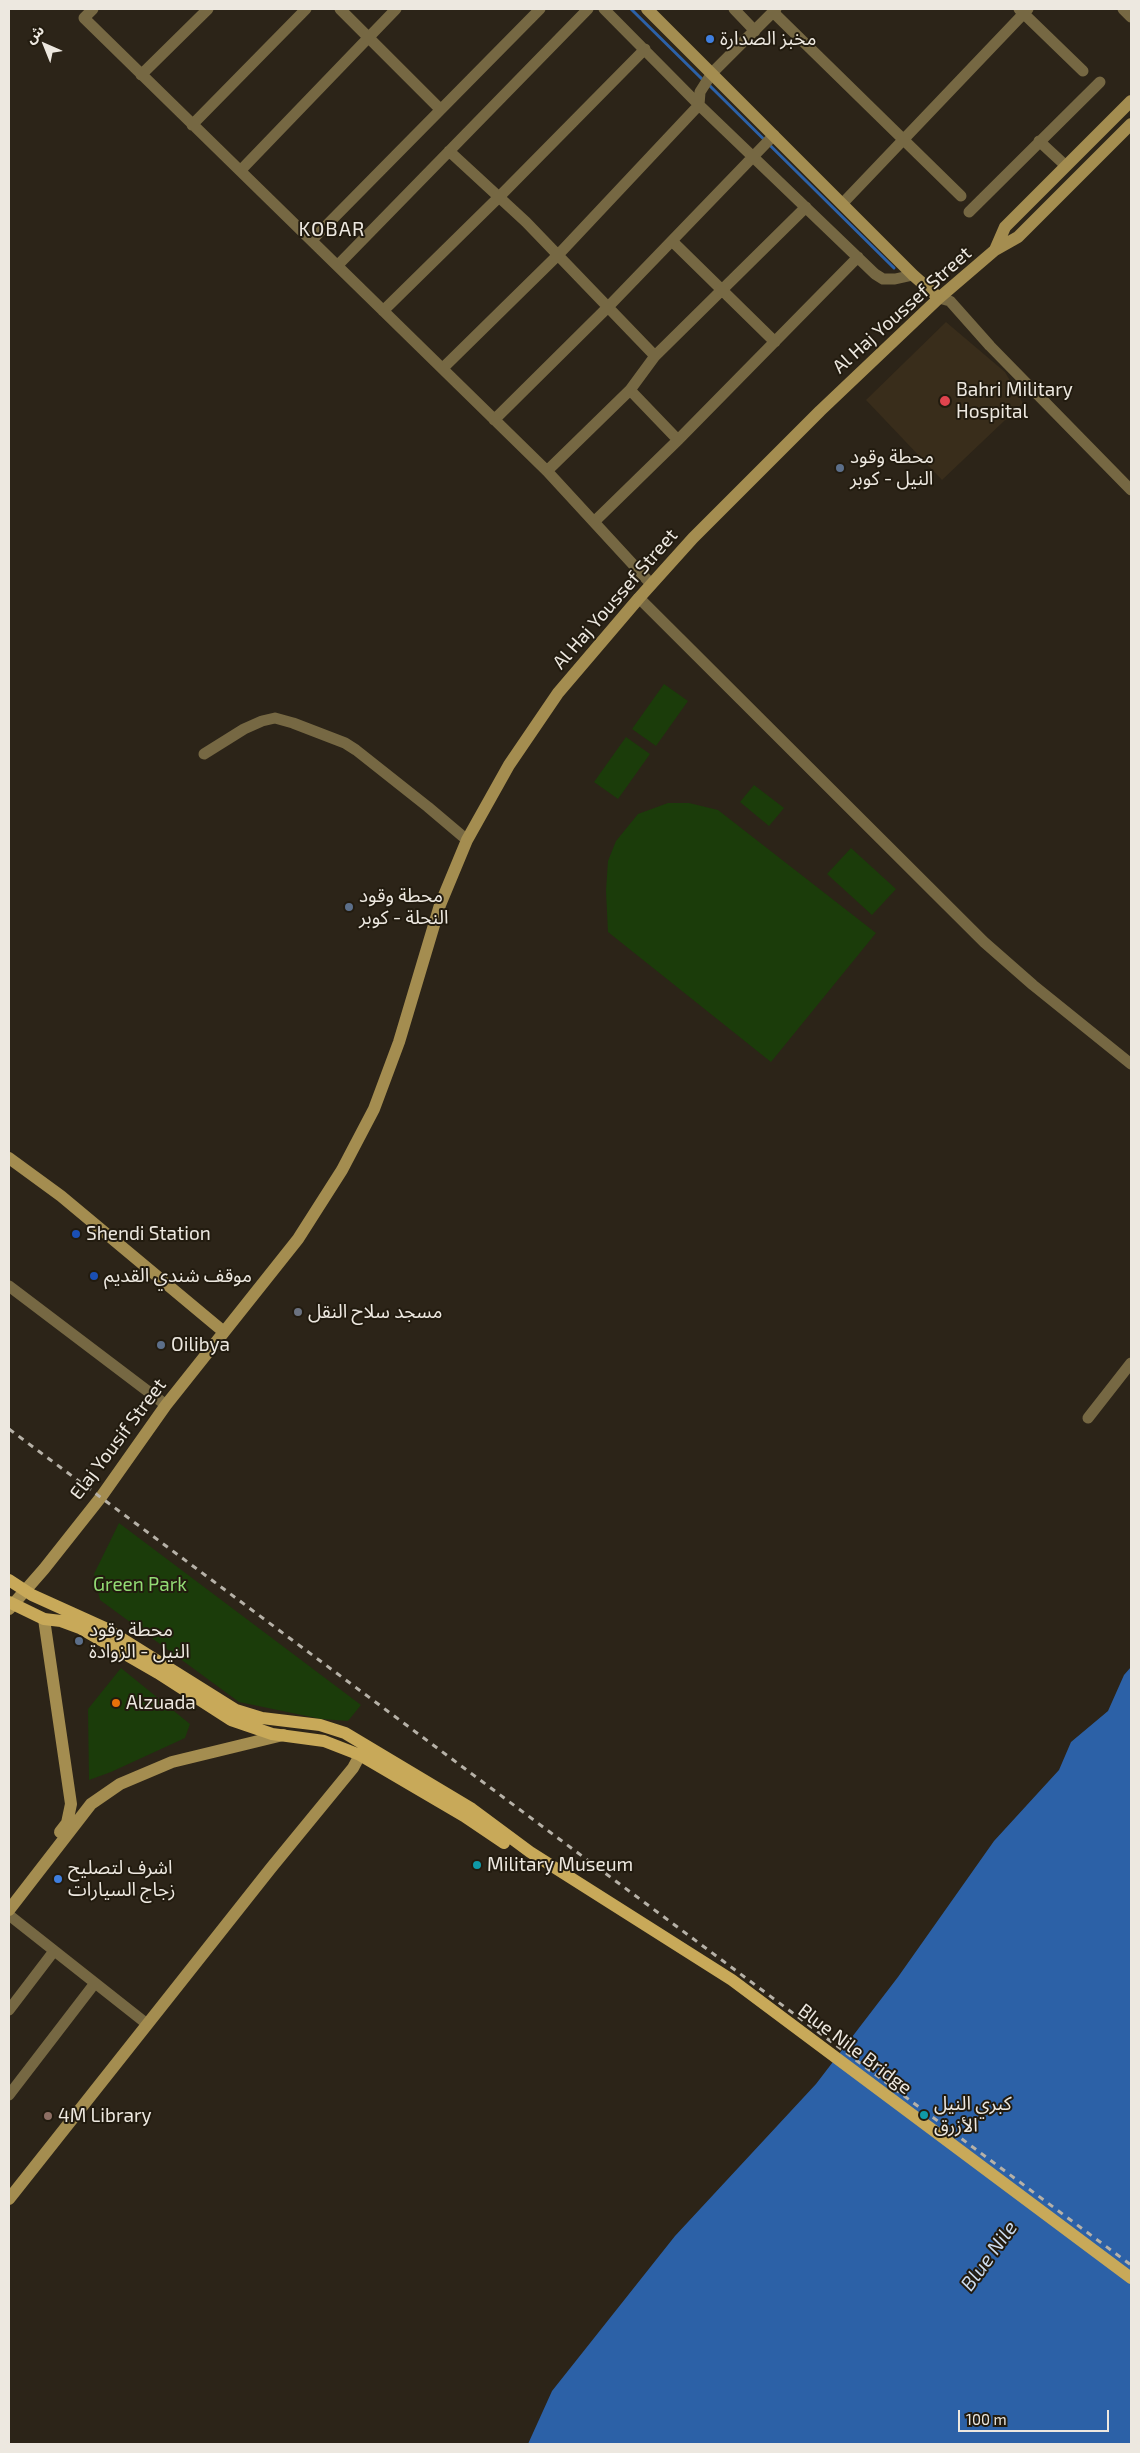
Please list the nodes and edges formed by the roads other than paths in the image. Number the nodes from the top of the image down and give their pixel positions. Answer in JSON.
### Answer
{"nodes":[{"id":1,"x":93,"y":9,"type":"edge"},
{"id":2,"x":208,"y":9,"type":"edge"},
{"id":3,"x":306,"y":9,"type":"edge"},
{"id":4,"x":340,"y":9,"type":"edge"},
{"id":5,"x":396,"y":9,"type":"edge"},
{"id":6,"x":540,"y":9,"type":"edge"},
{"id":7,"x":588,"y":9,"type":"edge"},
{"id":8,"x":604,"y":9,"type":"edge"},
{"id":9,"x":647,"y":9,"type":"edge"},
{"id":10,"x":734,"y":9,"type":"edge"},
{"id":11,"x":1123,"y":9,"type":"edge"},
{"id":12,"x":774,"y":10,"type":"edge"},
{"id":13,"x":1024,"y":10,"type":"edge"},
{"id":14,"x":1131,"y":16,"type":"edge"},
{"id":15,"x":754,"y":31,"type":"junction"},
{"id":16,"x":368,"y":37,"type":"junction"},
{"id":17,"x":645,"y":48,"type":"junction"},
{"id":18,"x":1083,"y":71,"type":"dead end"},
{"id":19,"x":142,"y":75,"type":"junction"},
{"id":20,"x":708,"y":79,"type":"junction"},
{"id":21,"x":1100,"y":82,"type":"dead end"},
{"id":22,"x":1131,"y":101,"type":"edge"},
{"id":23,"x":700,"y":104,"type":"junction"},
{"id":24,"x":440,"y":109,"type":"junction"},
{"id":25,"x":192,"y":124,"type":"junction"},
{"id":26,"x":1131,"y":124,"type":"edge"},
{"id":27,"x":769,"y":139,"type":"junction"},
{"id":28,"x":904,"y":140,"type":"junction"},
{"id":29,"x":1039,"y":141,"type":"junction"},
{"id":30,"x":449,"y":151,"type":"junction"},
{"id":31,"x":754,"y":155,"type":"junction"},
{"id":32,"x":1066,"y":166,"type":"junction"},
{"id":33,"x":241,"y":170,"type":"junction"},
{"id":34,"x":961,"y":196,"type":"dead end"},
{"id":35,"x":499,"y":197,"type":"junction"},
{"id":36,"x":842,"y":204,"type":"junction"},
{"id":37,"x":806,"y":206,"type":"junction"},
{"id":38,"x":969,"y":212,"type":"dead end"},
{"id":39,"x":312,"y":240,"type":"junction"},
{"id":40,"x":672,"y":241,"type":"junction"},
{"id":41,"x":995,"y":250,"type":"junction"},
{"id":42,"x":558,"y":255,"type":"junction"},
{"id":43,"x":858,"y":256,"type":"junction"},
{"id":44,"x":338,"y":266,"type":"junction"},
{"id":45,"x":913,"y":275,"type":"junction"},
{"id":46,"x":722,"y":290,"type":"junction"},
{"id":47,"x":939,"y":298,"type":"junction"},
{"id":48,"x":608,"y":307,"type":"junction"},
{"id":49,"x":383,"y":311,"type":"junction"},
{"id":50,"x":775,"y":342,"type":"junction"},
{"id":51,"x":655,"y":356,"type":"junction"},
{"id":52,"x":443,"y":368,"type":"junction"},
{"id":53,"x":630,"y":390,"type":"junction"},
{"id":54,"x":494,"y":420,"type":"junction"},
{"id":55,"x":678,"y":440,"type":"junction"},
{"id":56,"x":546,"y":471,"type":"junction"},
{"id":57,"x":1131,"y":490,"type":"edge"},
{"id":58,"x":595,"y":521,"type":"junction"},
{"id":59,"x":651,"y":584,"type":"junction"},
{"id":60,"x":638,"y":598,"type":"junction"},
{"id":61,"x":204,"y":754,"type":"dead end"},
{"id":62,"x":467,"y":840,"type":"junction"},
{"id":63,"x":1131,"y":1064,"type":"edge"},
{"id":64,"x":9,"y":1158,"type":"edge"},
{"id":65,"x":9,"y":1286,"type":"edge"},
{"id":66,"x":224,"y":1332,"type":"junction"},
{"id":67,"x":1131,"y":1363,"type":"edge"},
{"id":68,"x":166,"y":1405,"type":"junction"},
{"id":69,"x":1088,"y":1418,"type":"dead end"},
{"id":70,"x":9,"y":1580,"type":"edge"},
{"id":71,"x":25,"y":1590,"type":"junction"},
{"id":72,"x":10,"y":1605,"type":"edge"},
{"id":73,"x":44,"y":1619,"type":"junction"},
{"id":74,"x":284,"y":1735,"type":"junction"},
{"id":75,"x":360,"y":1755,"type":"junction"},
{"id":76,"x":9,"y":1898,"type":"edge"},
{"id":77,"x":9,"y":1910,"type":"edge"},
{"id":78,"x":9,"y":1915,"type":"edge"},
{"id":79,"x":54,"y":1951,"type":"junction"},
{"id":80,"x":95,"y":1983,"type":"junction"},
{"id":81,"x":9,"y":2010,"type":"edge"},
{"id":82,"x":770,"y":2014,"type":"junction"},
{"id":83,"x":147,"y":2024,"type":"junction"},
{"id":84,"x":9,"y":2095,"type":"edge"},
{"id":85,"x":9,"y":2199,"type":"edge"},
{"id":86,"x":1131,"y":2278,"type":"edge"},
{"id":87,"x":1131,"y":2288,"type":"edge"}],
"edges":[{"from":1,"to":19,"type":"street"},
{"from":2,"to":19,"type":"street"},
{"from":3,"to":25,"type":"street"},
{"from":4,"to":16,"type":"street"},
{"from":5,"to":16,"type":"street"},
{"from":6,"to":24,"type":"street"},
{"from":7,"to":30,"type":"street"},
{"from":8,"to":17,"type":"street"},
{"from":9,"to":20,"type":"main road"},
{"from":10,"to":15,"type":"street"},
{"from":11,"to":14,"type":"street"},
{"from":12,"to":15,"type":"street"},
{"from":12,"to":28,"type":"street"},
{"from":13,"to":18,"type":"street"},
{"from":13,"to":28,"type":"street"},
{"from":15,"to":20,"type":"street"},
{"from":16,"to":24,"type":"street"},
{"from":16,"to":33,"type":"street"},
{"from":17,"to":23,"type":"street"},
{"from":17,"to":35,"type":"street"},
{"from":19,"to":25,"type":"street"},
{"from":20,"to":23,"type":"street"},
{"from":20,"to":27,"type":"main road"},
{"from":21,"to":29,"type":"street"},
{"from":22,"to":32,"type":"main road","name":"Al Haj Youssef Street"},
{"from":23,"to":31,"type":"street"},
{"from":23,"to":42,"type":"street"},
{"from":24,"to":39,"type":"street"},
{"from":25,"to":33,"type":"street"},
{"from":26,"to":41,"type":"main road","name":"Al Haj Youssef Street"},
{"from":27,"to":31,"type":"street"},
{"from":27,"to":36,"type":"main road"},
{"from":28,"to":34,"type":"street"},
{"from":28,"to":36,"type":"street"},
{"from":29,"to":32,"type":"street"},
{"from":29,"to":38,"type":"street"},
{"from":30,"to":35,"type":"street"},
{"from":30,"to":44,"type":"street"},
{"from":31,"to":37,"type":"street"},
{"from":31,"to":40,"type":"street"},
{"from":32,"to":41,"type":"main road","name":"Al Haj Youssef Street"},
{"from":33,"to":39,"type":"street"},
{"from":35,"to":42,"type":"street"},
{"from":35,"to":49,"type":"street"},
{"from":36,"to":45,"type":"main road"},
{"from":37,"to":43,"type":"street"},
{"from":37,"to":46,"type":"street"},
{"from":39,"to":44,"type":"street"},
{"from":40,"to":46,"type":"street"},
{"from":40,"to":48,"type":"street"},
{"from":41,"to":47,"type":"main road","name":"Al Haj Youssef Street"},
{"from":42,"to":48,"type":"street"},
{"from":42,"to":52,"type":"street"},
{"from":43,"to":45,"type":"street"},
{"from":43,"to":50,"type":"street"},
{"from":44,"to":49,"type":"street"},
{"from":45,"to":47,"type":"main road"},
{"from":46,"to":50,"type":"street"},
{"from":46,"to":51,"type":"street"},
{"from":47,"to":57,"type":"street"},
{"from":47,"to":59,"type":"main road","name":"Al Haj Youssef Street"},
{"from":48,"to":51,"type":"street"},
{"from":48,"to":54,"type":"street"},
{"from":49,"to":52,"type":"street"},
{"from":50,"to":55,"type":"street"},
{"from":51,"to":53,"type":"street"},
{"from":52,"to":54,"type":"street"},
{"from":53,"to":55,"type":"street"},
{"from":53,"to":56,"type":"street"},
{"from":54,"to":56,"type":"street"},
{"from":55,"to":58,"type":"street"},
{"from":56,"to":58,"type":"street"},
{"from":58,"to":59,"type":"street"},
{"from":59,"to":60,"type":"main road","name":"Al Haj Youssef Street"},
{"from":60,"to":62,"type":"main road","name":"Al Haj Youssef Street"},
{"from":60,"to":63,"type":"street"},
{"from":61,"to":62,"type":"street"},
{"from":62,"to":66,"type":"main road","name":"Elaj Yousif Street"},
{"from":64,"to":66,"type":"main road"},
{"from":65,"to":68,"type":"street"},
{"from":66,"to":68,"type":"main road","name":"Elaj Yousif Street"},
{"from":67,"to":69,"type":"street"},
{"from":68,"to":71,"type":"main road","name":"Elaj Yousif Street"},
{"from":70,"to":71,"type":"main road"},
{"from":71,"to":72,"type":"main road","name":"Elaj Yousif Street"},
{"from":71,"to":82,"type":"main road"},
{"from":72,"to":73,"type":"main road"},
{"from":73,"to":74,"type":"main road"},
{"from":73,"to":76,"type":"main road"},
{"from":74,"to":75,"type":"main road"},
{"from":74,"to":77,"type":"main road"},
{"from":75,"to":82,"type":"main road"},
{"from":75,"to":83,"type":"main road"},
{"from":78,"to":79,"type":"street"},
{"from":79,"to":80,"type":"street"},
{"from":79,"to":81,"type":"street"},
{"from":80,"to":83,"type":"street"},
{"from":80,"to":84,"type":"street"},
{"from":82,"to":86,"type":"main road","name":"Blue Nile Bridge"},
{"from":82,"to":87,"type":"main road"},
{"from":83,"to":85,"type":"main road"}]}
